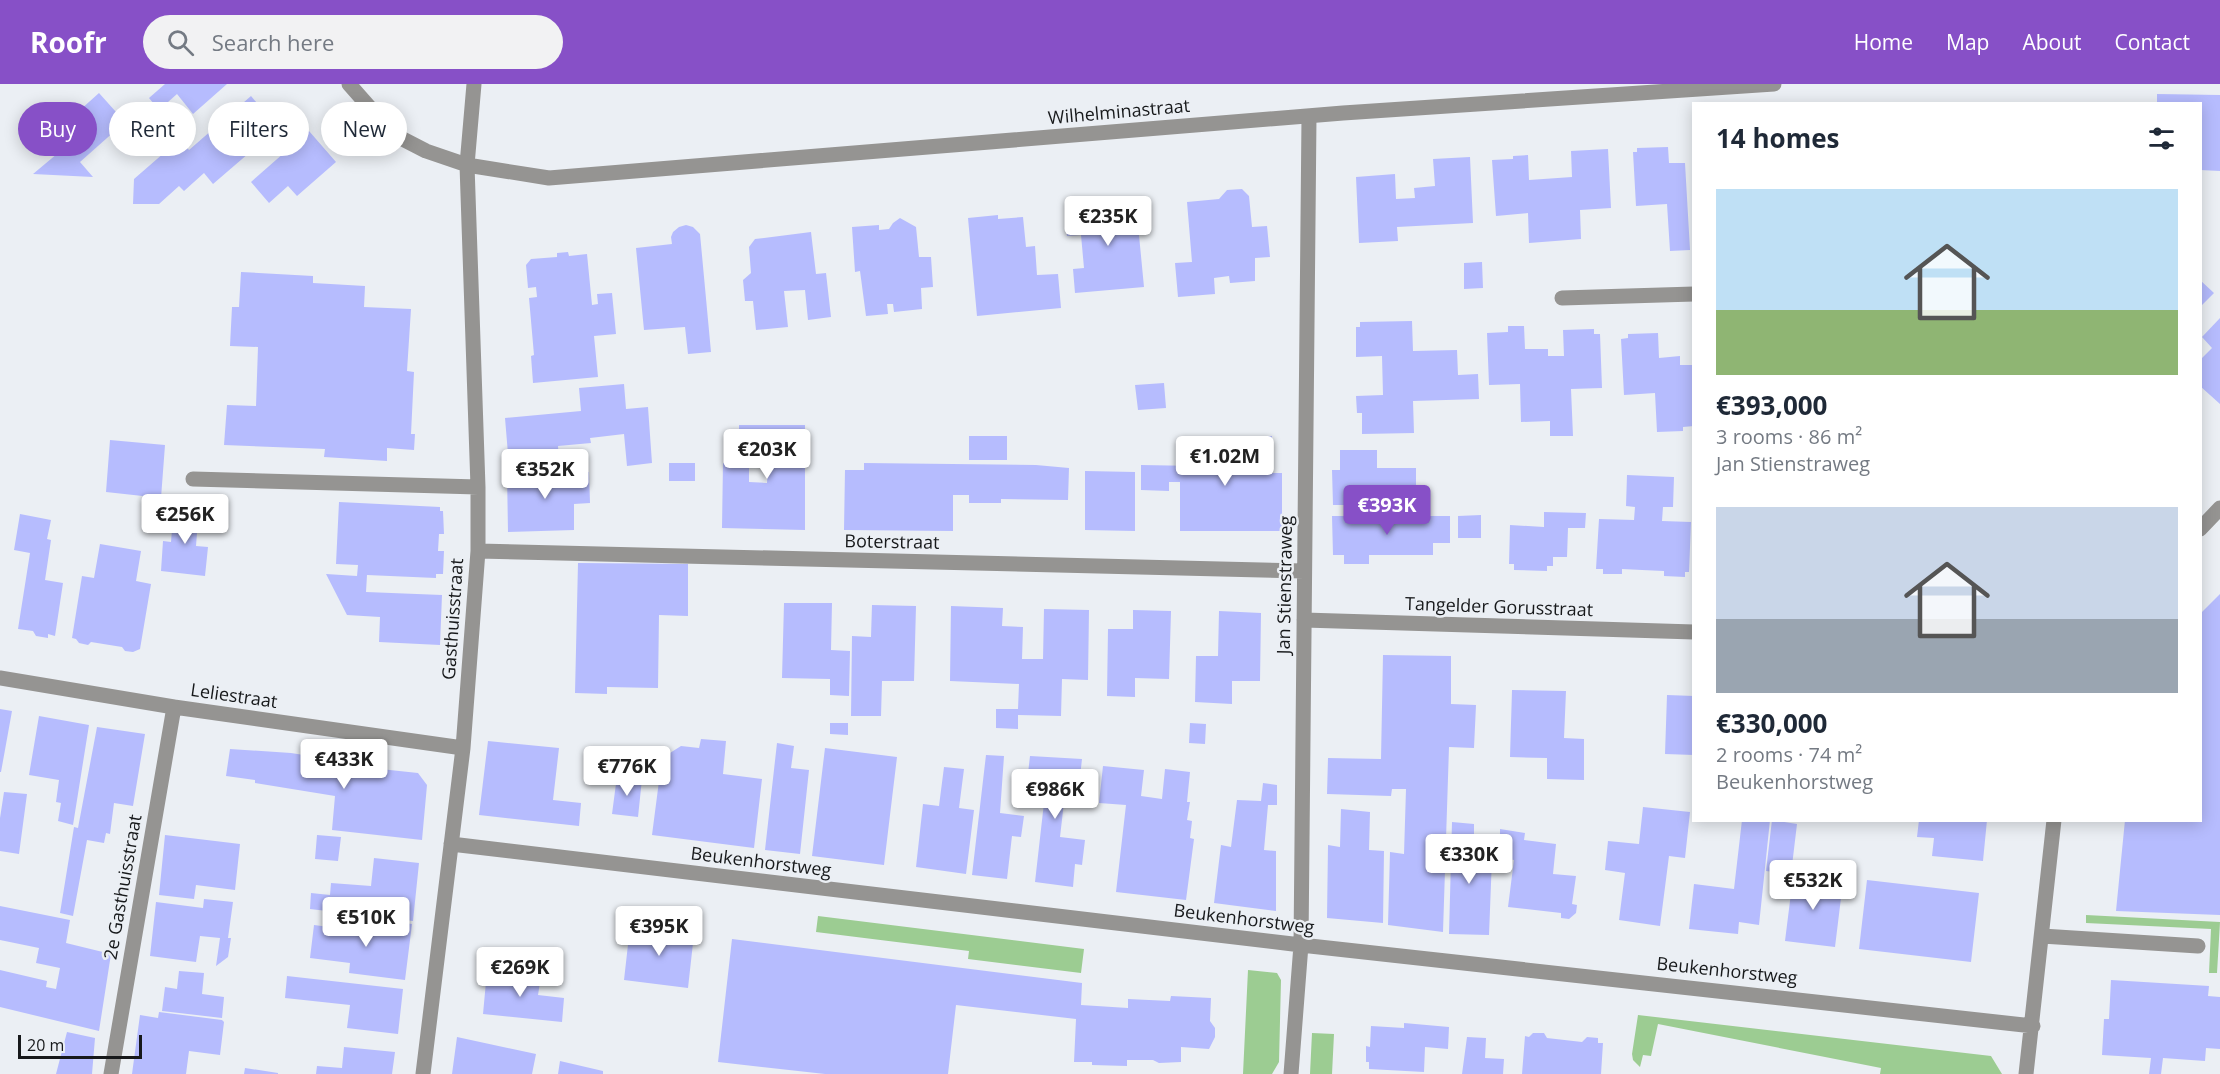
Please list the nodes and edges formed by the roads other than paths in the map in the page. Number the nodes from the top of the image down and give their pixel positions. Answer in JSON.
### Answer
{"nodes":[{"id":1,"x":349,"y":84,"type":"edge"},
{"id":2,"x":474,"y":84,"type":"edge"},
{"id":3,"x":1774,"y":84,"type":"edge"},
{"id":4,"x":1714,"y":87,"type":"junction"},
{"id":5,"x":1715,"y":102,"type":"edge"},
{"id":6,"x":1309,"y":117,"type":"junction"},
{"id":7,"x":467,"y":165,"type":"junction"},
{"id":8,"x":1692,"y":294,"type":"edge"},
{"id":9,"x":1562,"y":298,"type":"dead end"},
{"id":10,"x":193,"y":479,"type":"dead end"},
{"id":11,"x":478,"y":487,"type":"junction"},
{"id":12,"x":2220,"y":508,"type":"edge"},
{"id":13,"x":2202,"y":527,"type":"edge"},
{"id":14,"x":478,"y":550,"type":"junction"},
{"id":15,"x":1304,"y":572,"type":"junction"},
{"id":16,"x":1304,"y":620,"type":"junction"},
{"id":17,"x":1692,"y":632,"type":"edge"},
{"id":18,"x":0,"y":678,"type":"edge"},
{"id":19,"x":174,"y":707,"type":"junction"},
{"id":20,"x":463,"y":748,"type":"junction"},
{"id":21,"x":2054,"y":822,"type":"edge"},
{"id":22,"x":451,"y":844,"type":"junction"},
{"id":23,"x":2042,"y":936,"type":"junction"},
{"id":24,"x":1300,"y":945,"type":"junction"},
{"id":25,"x":2198,"y":946,"type":"dead end"},
{"id":26,"x":2033,"y":1026,"type":"junction"},
{"id":27,"x":111,"y":1074,"type":"edge"},
{"id":28,"x":423,"y":1074,"type":"edge"},
{"id":29,"x":1291,"y":1074,"type":"edge"},
{"id":30,"x":2026,"y":1074,"type":"edge"}],
"edges":[{"from":1,"to":7,"type":"street","name":"Wilhelminastraat"},
{"from":2,"to":7,"type":"street","name":"Gasthuisstraat"},
{"from":3,"to":4,"type":"street","name":"Wilhelminastraat"},
{"from":4,"to":5,"type":"street"},
{"from":4,"to":6,"type":"street","name":"Wilhelminastraat"},
{"from":6,"to":7,"type":"street","name":"Wilhelminastraat"},
{"from":6,"to":15,"type":"street","name":"Jan Stienstraweg"},
{"from":7,"to":11,"type":"street","name":"Gasthuisstraat"},
{"from":8,"to":9,"type":"street"},
{"from":10,"to":11,"type":"street"},
{"from":11,"to":14,"type":"street","name":"Gasthuisstraat"},
{"from":12,"to":13,"type":"street"},
{"from":14,"to":15,"type":"street","name":"Boterstraat"},
{"from":14,"to":20,"type":"street","name":"Gasthuisstraat"},
{"from":15,"to":16,"type":"street","name":"Jan Stienstraweg"},
{"from":16,"to":17,"type":"street","name":"Tangelder Gorusstraat"},
{"from":16,"to":24,"type":"street","name":"Jan Stienstraweg"},
{"from":18,"to":19,"type":"street","name":"Leliestraat"},
{"from":19,"to":20,"type":"street","name":"Leliestraat"},
{"from":19,"to":27,"type":"street","name":"2e Gasthuisstraat"},
{"from":20,"to":22,"type":"street","name":"Gasthuisstraat"},
{"from":21,"to":23,"type":"street"},
{"from":22,"to":24,"type":"street","name":"Beukenhorstweg"},
{"from":22,"to":28,"type":"street","name":"Gasthuisstraat"},
{"from":23,"to":25,"type":"street"},
{"from":23,"to":26,"type":"street"},
{"from":24,"to":26,"type":"street","name":"Beukenhorstweg"},
{"from":24,"to":29,"type":"street","name":"Jan Stienstraweg"},
{"from":26,"to":30,"type":"street"}]}
